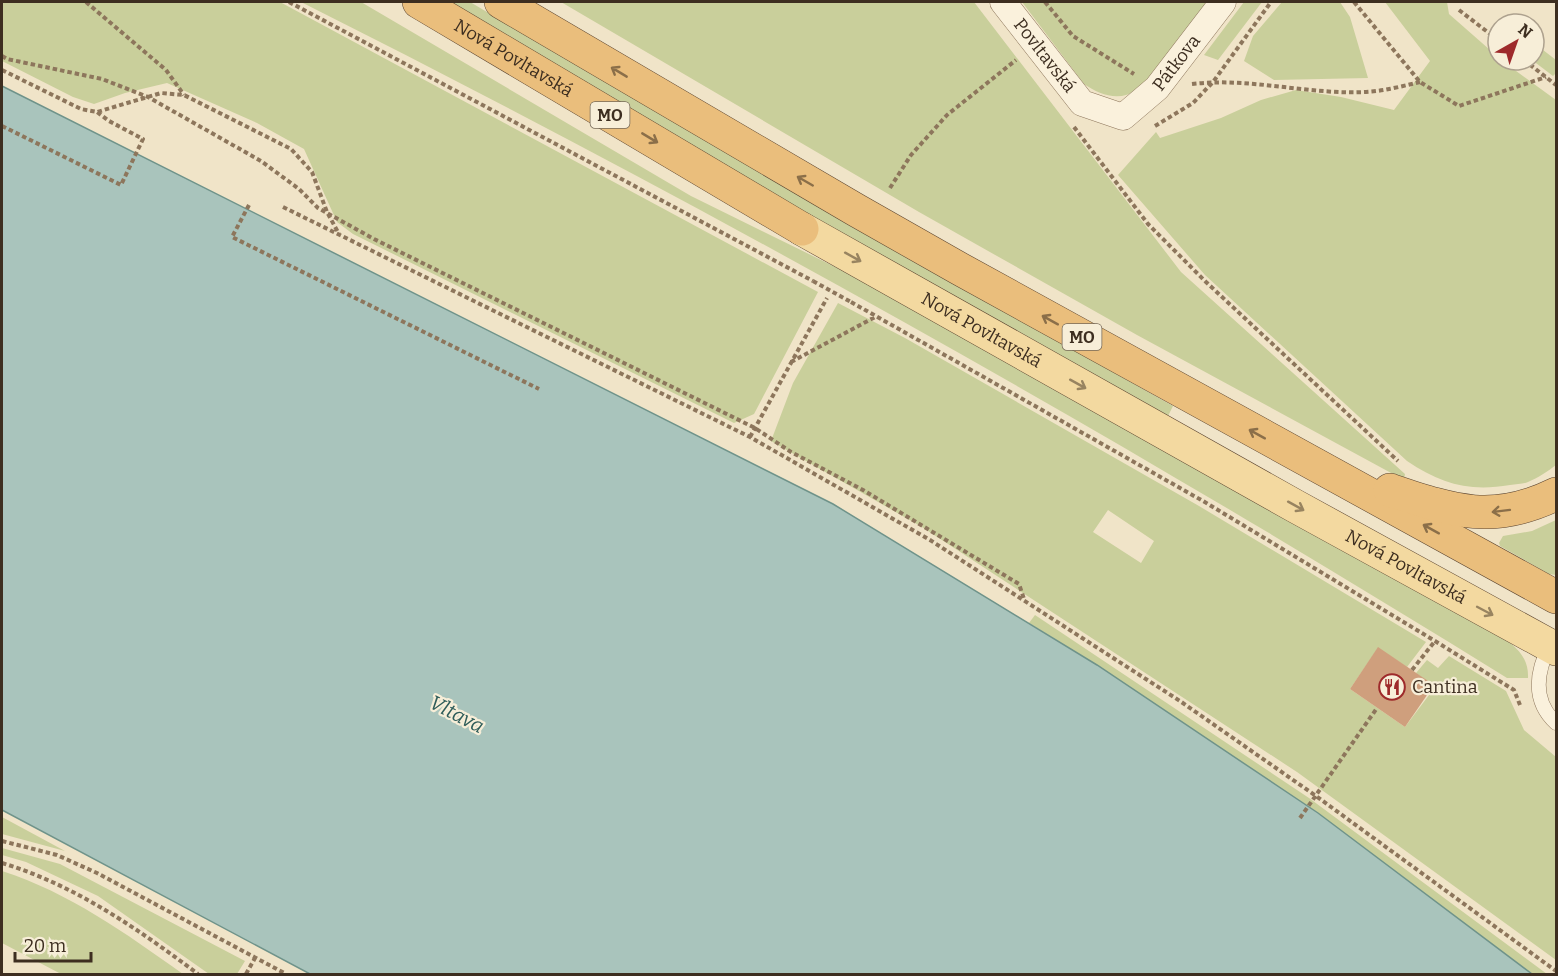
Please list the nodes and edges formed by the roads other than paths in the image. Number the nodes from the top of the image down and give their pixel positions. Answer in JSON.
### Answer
{"nodes":[{"id":1,"x":418,"y":2,"type":"edge"},
{"id":2,"x":501,"y":2,"type":"edge"},
{"id":3,"x":1003,"y":2,"type":"edge"},
{"id":4,"x":1222,"y":2,"type":"edge"},
{"id":5,"x":1123,"y":117,"type":"joint"},
{"id":6,"x":802,"y":228,"type":"joint"},
{"id":7,"x":1309,"y":462,"type":"junction"},
{"id":8,"x":1557,"y":494,"type":"edge"},
{"id":9,"x":1557,"y":597,"type":"edge"},
{"id":10,"x":1554,"y":642,"type":"edge"},
{"id":11,"x":1557,"y":723,"type":"edge"}],
"edges":[{"from":1,"to":6,"type":"highway","name":"Nová Povltavská","number":"MO","one_way":true},
{"from":7,"to":2,"type":"highway","number":"MO","one_way":true},
{"from":3,"to":5,"type":"street","name":"Povltavská"},
{"from":4,"to":5,"type":"street","name":"Pátkova"},
{"from":6,"to":10,"type":"main road","name":"Nová Povltavská","number":"MO","one_way":true},
{"from":8,"to":7,"type":"highway","one_way":true},
{"from":9,"to":7,"type":"highway","number":"MO","one_way":true},
{"from":10,"to":11,"type":"lane"}]}
